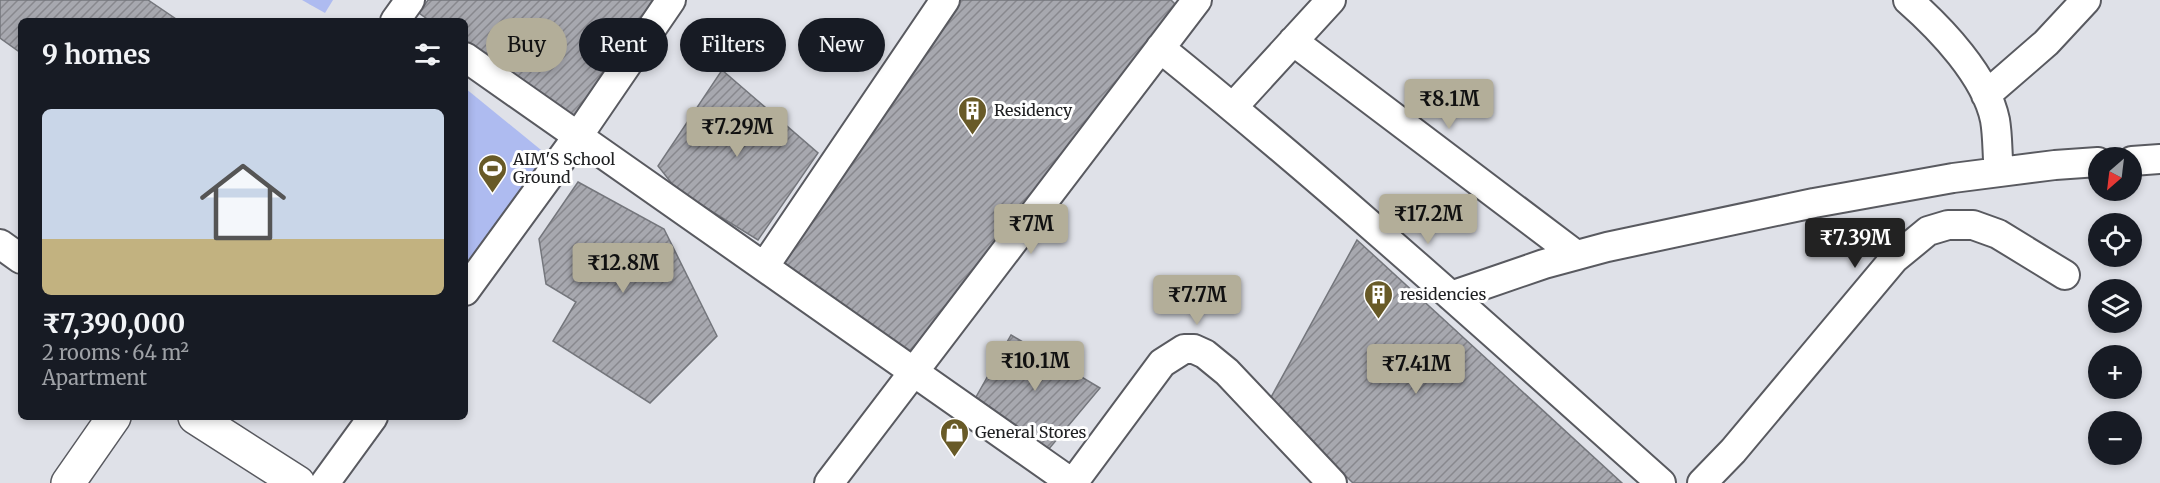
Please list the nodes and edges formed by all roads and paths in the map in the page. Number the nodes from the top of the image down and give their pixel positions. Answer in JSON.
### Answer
{"nodes":[{"id":1,"x":671,"y":0,"type":"edge"},
{"id":2,"x":945,"y":0,"type":"edge"},
{"id":3,"x":1197,"y":0,"type":"edge"},
{"id":4,"x":1330,"y":0,"type":"edge"},
{"id":5,"x":1908,"y":0,"type":"edge"},
{"id":6,"x":2086,"y":0,"type":"edge"},
{"id":7,"x":1293,"y":42,"type":"junction"},
{"id":8,"x":1160,"y":48,"type":"junction"},
{"id":9,"x":468,"y":59,"type":"edge"},
{"id":10,"x":1986,"y":96,"type":"junction"},
{"id":11,"x":1233,"y":107,"type":"junction"},
{"id":12,"x":578,"y":136,"type":"junction"},
{"id":13,"x":2160,"y":159,"type":"edge"},
{"id":14,"x":2142,"y":160,"type":"edge"},
{"id":15,"x":2088,"y":163,"type":"edge"},
{"id":16,"x":1999,"y":172,"type":"junction"},
{"id":17,"x":0,"y":244,"type":"edge"},
{"id":18,"x":1576,"y":255,"type":"junction"},
{"id":19,"x":18,"y":257,"type":"edge"},
{"id":20,"x":764,"y":267,"type":"junction"},
{"id":21,"x":2065,"y":275,"type":"dead end"},
{"id":22,"x":468,"y":287,"type":"edge"},
{"id":23,"x":1451,"y":296,"type":"junction"},
{"id":24,"x":913,"y":371,"type":"junction"},
{"id":25,"x":112,"y":420,"type":"edge"},
{"id":26,"x":200,"y":420,"type":"edge"},
{"id":27,"x":371,"y":420,"type":"edge"},
{"id":28,"x":68,"y":483,"type":"edge"},
{"id":29,"x":298,"y":483,"type":"edge"},
{"id":30,"x":325,"y":483,"type":"edge"},
{"id":31,"x":829,"y":483,"type":"edge"},
{"id":32,"x":1073,"y":483,"type":"edge"},
{"id":33,"x":1332,"y":483,"type":"edge"},
{"id":34,"x":1661,"y":483,"type":"edge"},
{"id":35,"x":1702,"y":483,"type":"edge"}],
"edges":[{"from":1,"to":12,"type":"street"},
{"from":2,"to":20,"type":"street"},
{"from":3,"to":8,"type":"street"},
{"from":4,"to":7,"type":"street"},
{"from":5,"to":10,"type":"street"},
{"from":6,"to":10,"type":"street"},
{"from":7,"to":11,"type":"street"},
{"from":7,"to":18,"type":"street"},
{"from":8,"to":11,"type":"street"},
{"from":8,"to":24,"type":"street"},
{"from":9,"to":12,"type":"street"},
{"from":10,"to":16,"type":"street"},
{"from":11,"to":23,"type":"street"},
{"from":12,"to":20,"type":"street"},
{"from":12,"to":22,"type":"street"},
{"from":13,"to":14,"type":"street"},
{"from":15,"to":16,"type":"street"},
{"from":16,"to":18,"type":"street"},
{"from":17,"to":19,"type":"street"},
{"from":18,"to":23,"type":"street"},
{"from":20,"to":24,"type":"street"},
{"from":21,"to":35,"type":"street"},
{"from":23,"to":34,"type":"street"},
{"from":24,"to":31,"type":"street"},
{"from":24,"to":32,"type":"street"},
{"from":25,"to":28,"type":"street"},
{"from":26,"to":29,"type":"street"},
{"from":27,"to":30,"type":"street"},
{"from":32,"to":33,"type":"street"}]}
